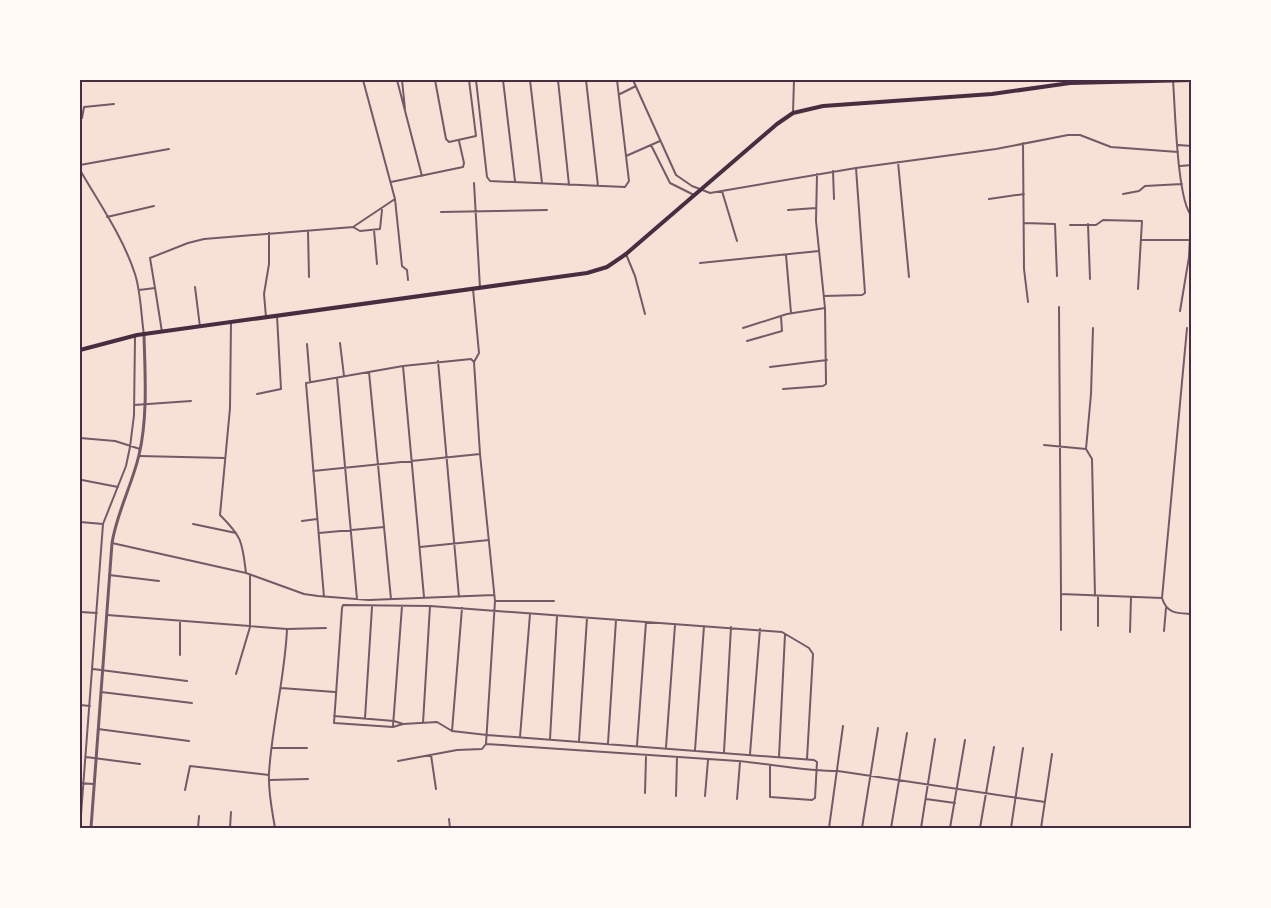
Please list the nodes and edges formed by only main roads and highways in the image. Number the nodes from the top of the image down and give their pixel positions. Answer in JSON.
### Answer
{"nodes":[{"id":1,"x":1173,"y":80,"type":"edge"},
{"id":2,"x":1191,"y":80,"type":"edge"},
{"id":3,"x":80,"y":350,"type":"edge"}],
"edges":[{"from":1,"to":2,"type":"main road"},
{"from":1,"to":3,"type":"main road"}]}
